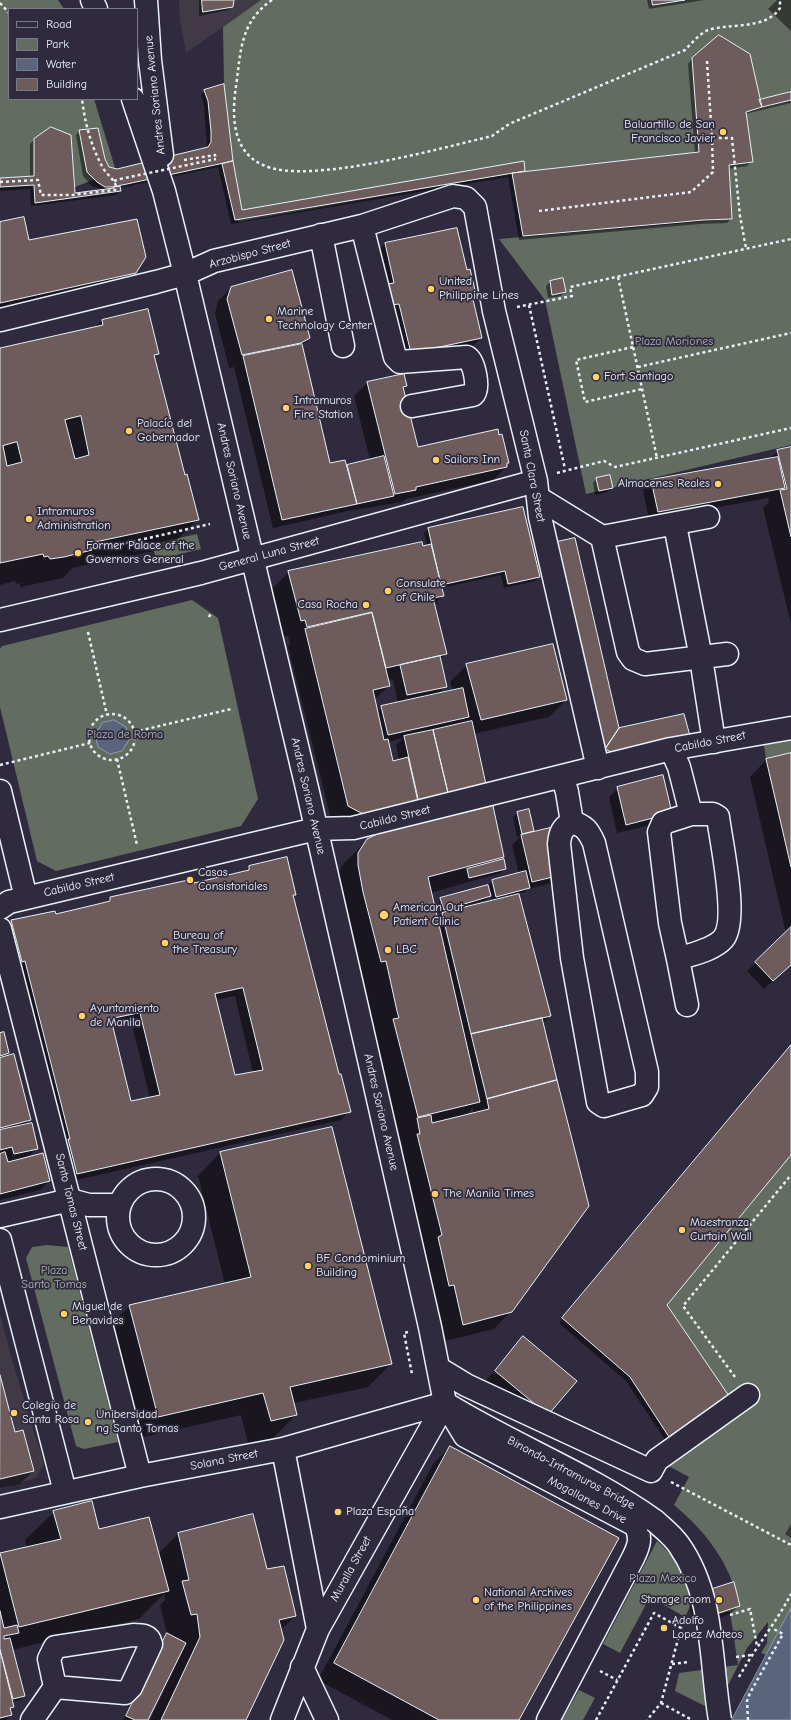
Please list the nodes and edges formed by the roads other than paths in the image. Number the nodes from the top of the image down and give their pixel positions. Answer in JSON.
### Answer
{"nodes":[{"id":1,"x":146,"y":0,"type":"edge"},
{"id":2,"x":133,"y":100,"type":"edge"},
{"id":3,"x":164,"y":190,"type":"junction"},
{"id":4,"x":454,"y":196,"type":"joint"},
{"id":5,"x":362,"y":226,"type":"junction"},
{"id":6,"x":321,"y":235,"type":"junction"},
{"id":7,"x":185,"y":274,"type":"junction"},
{"id":8,"x":0,"y":320,"type":"edge"},
{"id":9,"x":343,"y":346,"type":"dead end"},
{"id":10,"x":412,"y":406,"type":"dead end"},
{"id":11,"x":538,"y":490,"type":"junction"},
{"id":12,"x":708,"y":518,"type":"dead end"},
{"id":13,"x":675,"y":524,"type":"junction"},
{"id":14,"x":602,"y":537,"type":"junction"},
{"id":15,"x":252,"y":559,"type":"junction"},
{"id":16,"x":0,"y":620,"type":"edge"},
{"id":17,"x":727,"y":654,"type":"dead end"},
{"id":18,"x":700,"y":658,"type":"junction"},
{"id":19,"x":791,"y":728,"type":"edge"},
{"id":20,"x":714,"y":742,"type":"junction"},
{"id":21,"x":671,"y":749,"type":"junction"},
{"id":22,"x":598,"y":768,"type":"junction"},
{"id":23,"x":563,"y":778,"type":"junction"},
{"id":24,"x":0,"y":791,"type":"edge"},
{"id":25,"x":691,"y":814,"type":"junction"},
{"id":26,"x":572,"y":822,"type":"junction"},
{"id":27,"x":316,"y":829,"type":"junction"},
{"id":28,"x":26,"y":898,"type":"junction"},
{"id":29,"x":0,"y":908,"type":"edge"},
{"id":30,"x":0,"y":929,"type":"edge"},
{"id":31,"x":678,"y":959,"type":"junction"},
{"id":32,"x":687,"y":1005,"type":"dead end"},
{"id":33,"x":70,"y":1200,"type":"junction"},
{"id":34,"x":119,"y":1205,"type":"dead end"},
{"id":35,"x":0,"y":1216,"type":"edge"},
{"id":36,"x":0,"y":1240,"type":"edge"},
{"id":37,"x":438,"y":1368,"type":"junction"},
{"id":38,"x":748,"y":1395,"type":"road end"},
{"id":39,"x":445,"y":1403,"type":"junction"},
{"id":40,"x":283,"y":1449,"type":"junction"},
{"id":41,"x":140,"y":1476,"type":"junction"},
{"id":42,"x":65,"y":1492,"type":"junction"},
{"id":43,"x":0,"y":1507,"type":"edge"},
{"id":44,"x":318,"y":1628,"type":"junction"},
{"id":45,"x":302,"y":1667,"type":"junction"},
{"id":46,"x":55,"y":1687,"type":"dead end"},
{"id":47,"x":32,"y":1720,"type":"edge"},
{"id":48,"x":282,"y":1720,"type":"edge"},
{"id":49,"x":326,"y":1720,"type":"edge"},
{"id":50,"x":548,"y":1720,"type":"edge"},
{"id":51,"x":720,"y":1720,"type":"edge"}],
"edges":[{"from":1,"to":3,"type":"street","name":"Andres Soriano Avenue"},
{"from":2,"to":3,"type":"street","name":"Andres Soriano Avenue"},
{"from":3,"to":7,"type":"street","name":"Andres Soriano Avenue"},
{"from":4,"to":5,"type":"street","name":"Arzobispo Street"},
{"from":4,"to":11,"type":"street","name":"Santa Clara Street"},
{"from":5,"to":6,"type":"street","name":"Arzobispo Street"},
{"from":5,"to":10,"type":"street"},
{"from":6,"to":7,"type":"street","name":"Arzobispo Street"},
{"from":6,"to":9,"type":"street"},
{"from":7,"to":8,"type":"street","name":"Arzobispo Street"},
{"from":7,"to":15,"type":"street","name":"Andres Soriano Avenue"},
{"from":11,"to":14,"type":"street"},
{"from":11,"to":15,"type":"street","name":"General Luna Street"},
{"from":11,"to":22,"type":"street","name":"Santa Clara Street"},
{"from":12,"to":13,"type":"street"},
{"from":13,"to":14,"type":"street"},
{"from":13,"to":18,"type":"street"},
{"from":14,"to":18,"type":"street"},
{"from":15,"to":16,"type":"street","name":"General Luna Street"},
{"from":15,"to":27,"type":"street","name":"Andres Soriano Avenue"},
{"from":17,"to":18,"type":"street"},
{"from":18,"to":20,"type":"street"},
{"from":19,"to":20,"type":"street","name":"Cabildo Street"},
{"from":20,"to":21,"type":"street","name":"Cabildo Street"},
{"from":21,"to":22,"type":"street","name":"Cabildo Street"},
{"from":21,"to":25,"type":"street"},
{"from":22,"to":23,"type":"street","name":"Cabildo Street"},
{"from":23,"to":26,"type":"street"},
{"from":23,"to":27,"type":"street","name":"Cabildo Street"},
{"from":24,"to":28,"type":"street"},
{"from":25,"to":31,"type":"street"},
{"from":25,"to":31,"type":"street"},
{"from":26,"to":26,"type":"street"},
{"from":27,"to":28,"type":"street","name":"Cabildo Street"},
{"from":27,"to":37,"type":"street","name":"Andres Soriano Avenue"},
{"from":28,"to":29,"type":"street","name":"Cabildo Street"},
{"from":30,"to":33,"type":"street","name":"Santo Tomas Street"},
{"from":31,"to":32,"type":"street"},
{"from":33,"to":34,"type":"street"},
{"from":33,"to":35,"type":"street"},
{"from":33,"to":41,"type":"street","name":"Santo Tomas Street"},
{"from":36,"to":42,"type":"street"},
{"from":37,"to":38,"type":"street"},
{"from":37,"to":39,"type":"street","name":"Andres Soriano Avenue"},
{"from":39,"to":40,"type":"street","name":"Solana Street"},
{"from":39,"to":44,"type":"street","name":"Muralla Street"},
{"from":39,"to":50,"type":"street","name":"Magallanes Drive"},
{"from":39,"to":51,"type":"street","name":"Binondo-Intramuros Bridge","bridge":true},
{"from":40,"to":41,"type":"street","name":"Solana Street"},
{"from":40,"to":44,"type":"street"},
{"from":41,"to":42,"type":"street","name":"Solana Street"},
{"from":42,"to":43,"type":"street","name":"Solana Street"},
{"from":44,"to":45,"type":"street","name":"Muralla Street"},
{"from":45,"to":48,"type":"street","name":"Muralla Street"},
{"from":45,"to":49,"type":"street"},
{"from":46,"to":47,"type":"street"}]}
